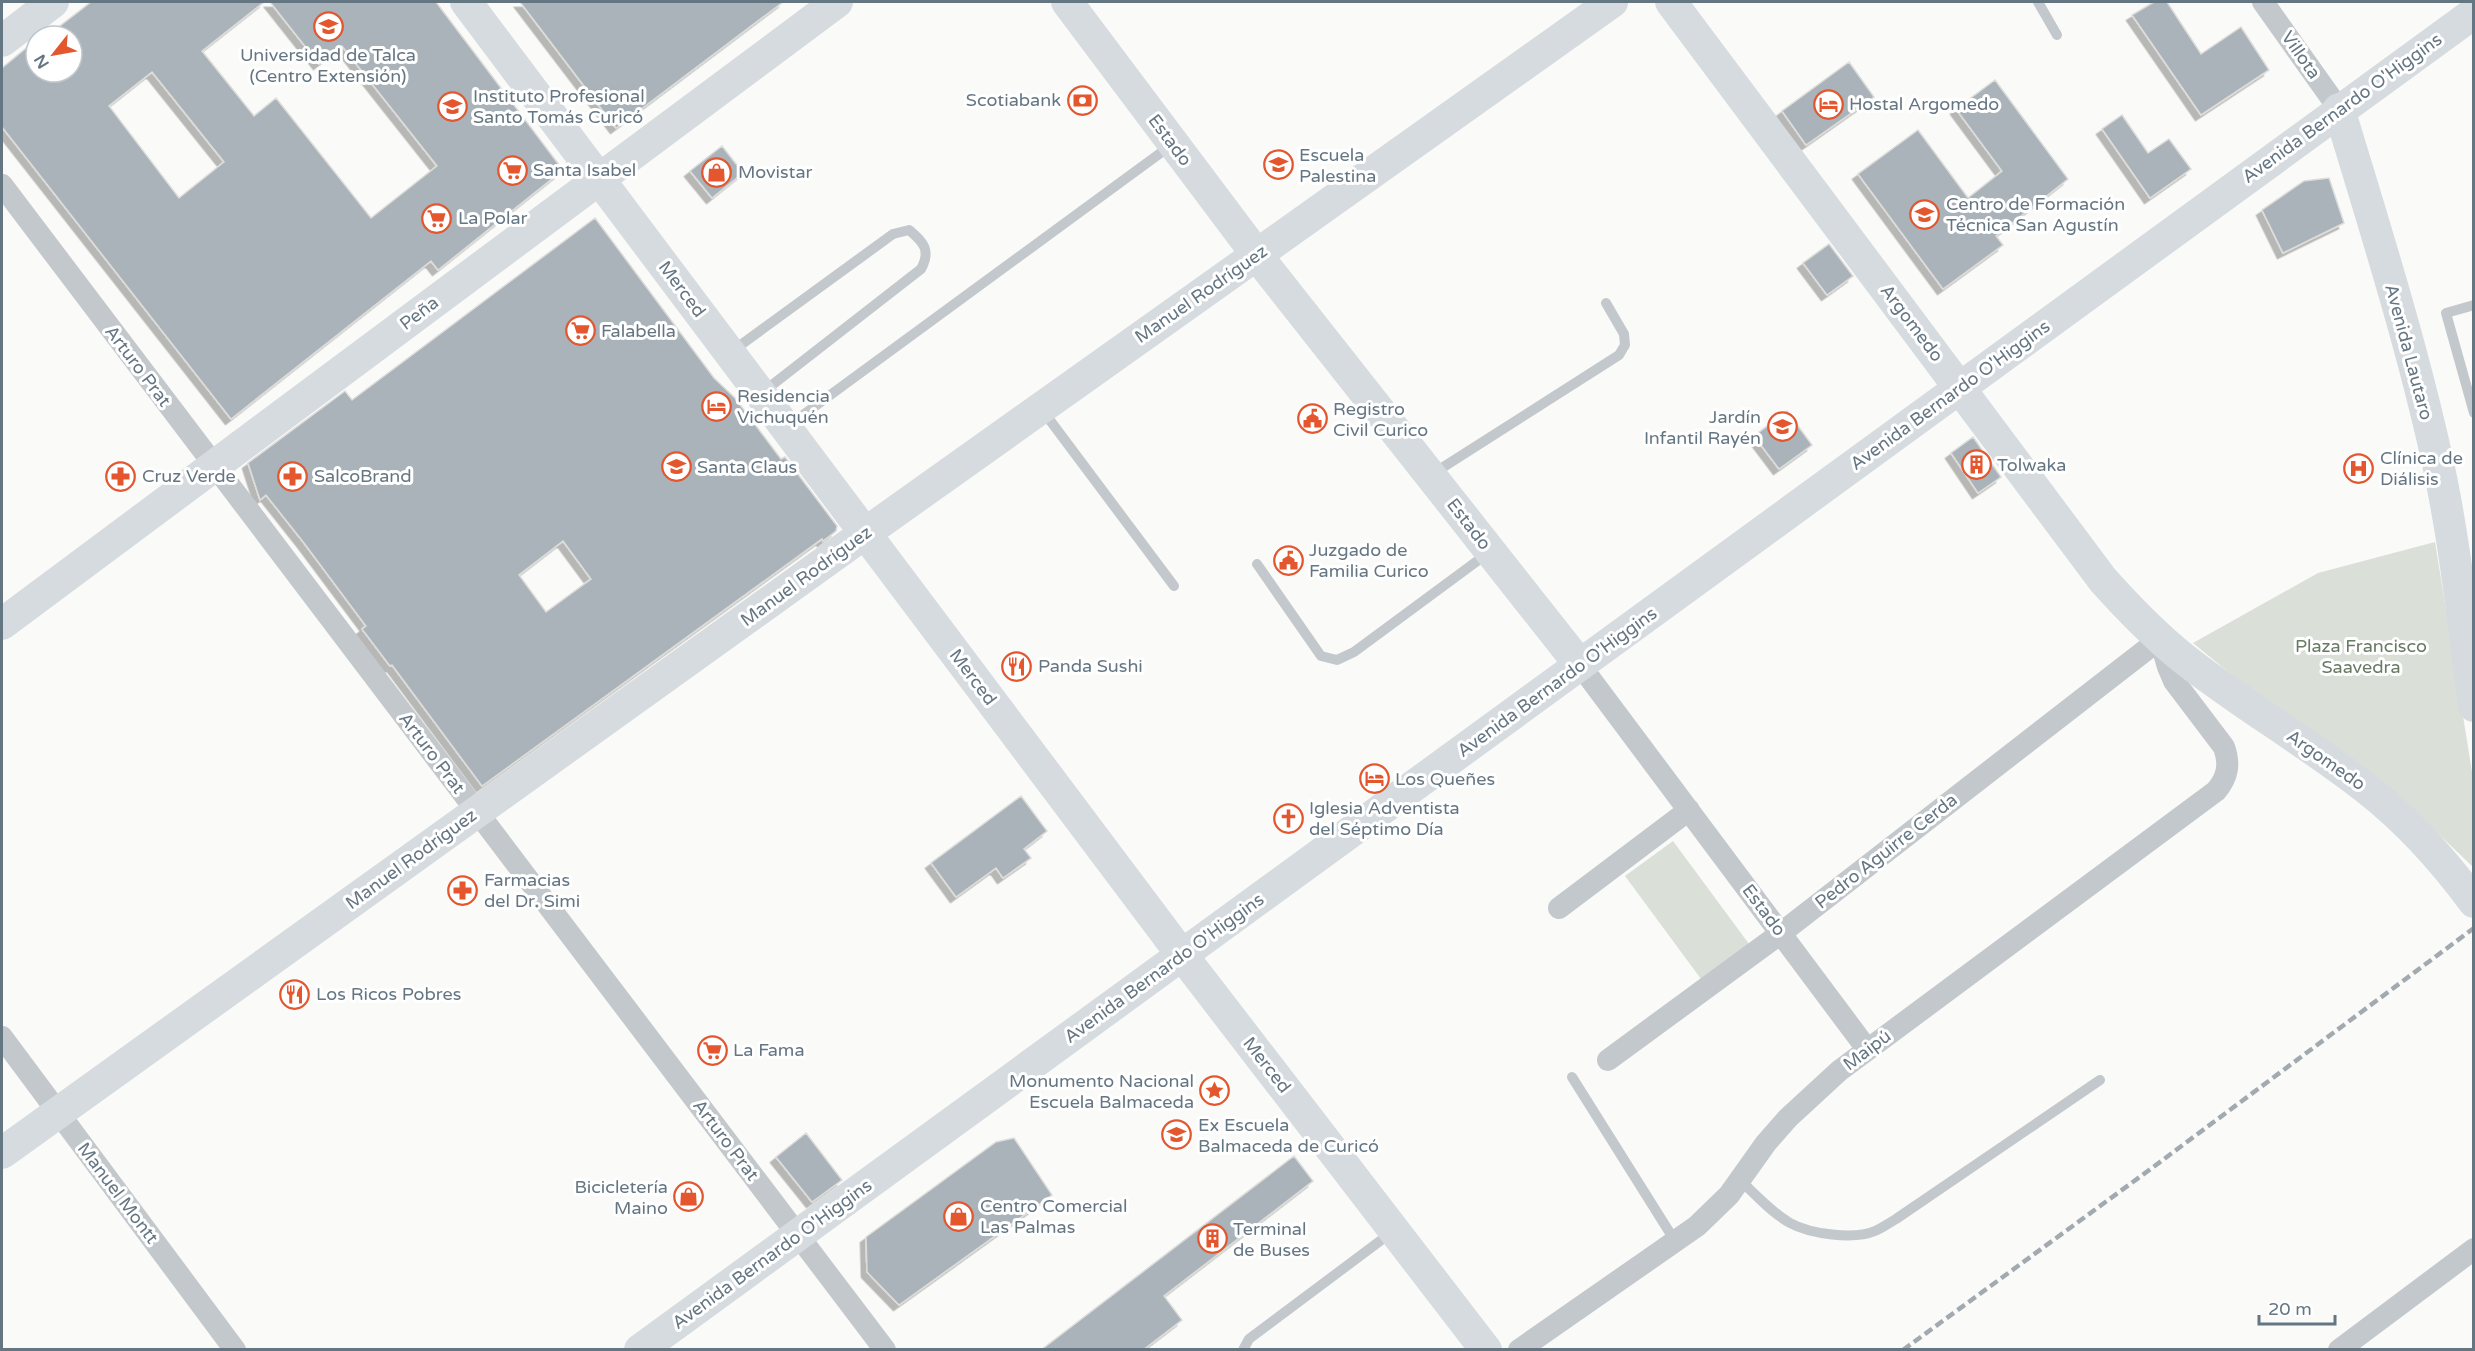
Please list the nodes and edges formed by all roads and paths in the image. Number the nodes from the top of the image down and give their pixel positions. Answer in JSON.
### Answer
{"nodes":[{"id":1,"x":53,"y":2,"type":"edge"},
{"id":2,"x":466,"y":2,"type":"edge"},
{"id":3,"x":837,"y":2,"type":"edge"},
{"id":4,"x":1067,"y":2,"type":"edge"},
{"id":5,"x":1612,"y":2,"type":"edge"},
{"id":6,"x":1671,"y":2,"type":"edge"},
{"id":7,"x":2038,"y":2,"type":"edge"},
{"id":8,"x":2263,"y":2,"type":"edge"},
{"id":9,"x":2474,"y":13,"type":"edge"},
{"id":10,"x":2057,"y":35,"type":"dead end"},
{"id":11,"x":2,"y":41,"type":"edge"},
{"id":12,"x":2339,"y":110,"type":"junction"},
{"id":13,"x":1173,"y":144,"type":"junction"},
{"id":14,"x":599,"y":179,"type":"junction"},
{"id":15,"x":2,"y":185,"type":"edge"},
{"id":16,"x":1256,"y":254,"type":"junction"},
{"id":17,"x":1606,"y":303,"type":"dead end"},
{"id":18,"x":2474,"y":305,"type":"edge"},
{"id":19,"x":730,"y":352,"type":"junction"},
{"id":20,"x":1960,"y":388,"type":"junction"},
{"id":21,"x":761,"y":394,"type":"junction"},
{"id":22,"x":1041,"y":408,"type":"junction"},
{"id":23,"x":2474,"y":413,"type":"edge"},
{"id":24,"x":786,"y":428,"type":"junction"},
{"id":25,"x":214,"y":466,"type":"junction"},
{"id":26,"x":1431,"y":475,"type":"junction"},
{"id":27,"x":865,"y":533,"type":"junction"},
{"id":28,"x":1491,"y":552,"type":"junction"},
{"id":29,"x":1257,"y":564,"type":"dead end"},
{"id":30,"x":1174,"y":586,"type":"dead end"},
{"id":31,"x":2,"y":624,"type":"edge"},
{"id":32,"x":2160,"y":639,"type":"junction"},
{"id":33,"x":1580,"y":665,"type":"junction"},
{"id":34,"x":2474,"y":706,"type":"edge"},
{"id":35,"x":2228,"y":766,"type":"joint"},
{"id":36,"x":1689,"y":810,"type":"junction"},
{"id":37,"x":477,"y":812,"type":"junction"},
{"id":38,"x":2474,"y":902,"type":"edge"},
{"id":39,"x":1559,"y":908,"type":"dead end"},
{"id":40,"x":1780,"y":933,"type":"junction"},
{"id":41,"x":1182,"y":955,"type":"junction"},
{"id":42,"x":2,"y":1036,"type":"edge"},
{"id":43,"x":1867,"y":1049,"type":"junction"},
{"id":44,"x":1608,"y":1060,"type":"dead end"},
{"id":45,"x":1572,"y":1077,"type":"dead end"},
{"id":46,"x":2100,"y":1080,"type":"dead end"},
{"id":47,"x":58,"y":1113,"type":"junction"},
{"id":48,"x":2,"y":1153,"type":"edge"},
{"id":49,"x":1740,"y":1180,"type":"junction"},
{"id":50,"x":1394,"y":1230,"type":"junction"},
{"id":51,"x":798,"y":1235,"type":"junction"},
{"id":52,"x":1675,"y":1241,"type":"junction"},
{"id":53,"x":2474,"y":1249,"type":"edge"},
{"id":54,"x":236,"y":1350,"type":"edge"},
{"id":55,"x":640,"y":1350,"type":"edge"},
{"id":56,"x":885,"y":1350,"type":"edge"},
{"id":57,"x":1243,"y":1350,"type":"edge"},
{"id":58,"x":1486,"y":1350,"type":"edge"},
{"id":59,"x":1519,"y":1350,"type":"edge"},
{"id":60,"x":2339,"y":1350,"type":"edge"}],
"edges":[{"from":1,"to":11,"type":"street"},
{"from":2,"to":14,"type":"street","name":"Merced"},
{"from":3,"to":14,"type":"street","name":"Peña"},
{"from":4,"to":13,"type":"street","name":"Estado"},
{"from":5,"to":16,"type":"street","name":"Manuel Rodríguez"},
{"from":6,"to":20,"type":"street","name":"Argomedo"},
{"from":7,"to":10,"type":"lane"},
{"from":8,"to":12,"type":"street","name":"Villota"},
{"from":9,"to":12,"type":"street","name":"Avenida Bernardo O'Higgins"},
{"from":12,"to":20,"type":"street","name":"Avenida Bernardo O'Higgins"},
{"from":12,"to":34,"type":"street","name":"Avenida Lautaro"},
{"from":13,"to":16,"type":"street","name":"Estado"},
{"from":13,"to":24,"type":"lane"},
{"from":14,"to":19,"type":"street","name":"Merced"},
{"from":14,"to":25,"type":"street","name":"Peña"},
{"from":15,"to":25,"type":"street","name":"Arturo Prat"},
{"from":16,"to":22,"type":"street","name":"Manuel Rodríguez"},
{"from":16,"to":26,"type":"street","name":"Estado"},
{"from":17,"to":26,"type":"lane"},
{"from":18,"to":23,"type":"lane"},
{"from":19,"to":21,"type":"street","name":"Merced"},
{"from":19,"to":21,"type":"lane"},
{"from":20,"to":32,"type":"street","name":"Argomedo"},
{"from":20,"to":33,"type":"street","name":"Avenida Bernardo O'Higgins"},
{"from":21,"to":24,"type":"street","name":"Merced"},
{"from":22,"to":27,"type":"street","name":"Manuel Rodríguez"},
{"from":22,"to":30,"type":"lane"},
{"from":24,"to":27,"type":"street","name":"Merced"},
{"from":25,"to":31,"type":"street","name":"Peña"},
{"from":25,"to":37,"type":"street","name":"Arturo Prat"},
{"from":26,"to":28,"type":"street","name":"Estado"},
{"from":27,"to":37,"type":"street","name":"Manuel Rodríguez"},
{"from":27,"to":41,"type":"street","name":"Merced"},
{"from":28,"to":29,"type":"lane"},
{"from":28,"to":33,"type":"street","name":"Estado"},
{"from":32,"to":35,"type":"street","name":"Argomedo"},
{"from":32,"to":38,"type":"street","name":"Argomedo"},
{"from":32,"to":40,"type":"street","name":"Pedro Aguirre Cerda"},
{"from":33,"to":36,"type":"street","name":"Estado"},
{"from":33,"to":41,"type":"street","name":"Avenida Bernardo O'Higgins"},
{"from":35,"to":43,"type":"street","name":"Maipú"},
{"from":36,"to":39,"type":"street"},
{"from":36,"to":40,"type":"street","name":"Estado"},
{"from":37,"to":47,"type":"street","name":"Manuel Rodríguez"},
{"from":37,"to":51,"type":"street","name":"Arturo Prat"},
{"from":40,"to":43,"type":"street","name":"Estado"},
{"from":40,"to":44,"type":"street","name":"Pedro Aguirre Cerda"},
{"from":41,"to":50,"type":"street","name":"Merced"},
{"from":41,"to":51,"type":"street","name":"Avenida Bernardo O'Higgins"},
{"from":42,"to":47,"type":"street","name":"Manuel Montt"},
{"from":43,"to":49,"type":"street","name":"Maipú"},
{"from":45,"to":52,"type":"lane"},
{"from":46,"to":49,"type":"lane"},
{"from":47,"to":48,"type":"street","name":"Manuel Rodríguez"},
{"from":47,"to":54,"type":"street","name":"Manuel Montt"},
{"from":49,"to":52,"type":"street","name":"Maipú"},
{"from":50,"to":57,"type":"lane"},
{"from":50,"to":58,"type":"street","name":"Merced"},
{"from":51,"to":55,"type":"street","name":"Avenida Bernardo O'Higgins"},
{"from":51,"to":56,"type":"street","name":"Arturo Prat"},
{"from":52,"to":59,"type":"street","name":"Maipú"},
{"from":53,"to":60,"type":"street"}]}
